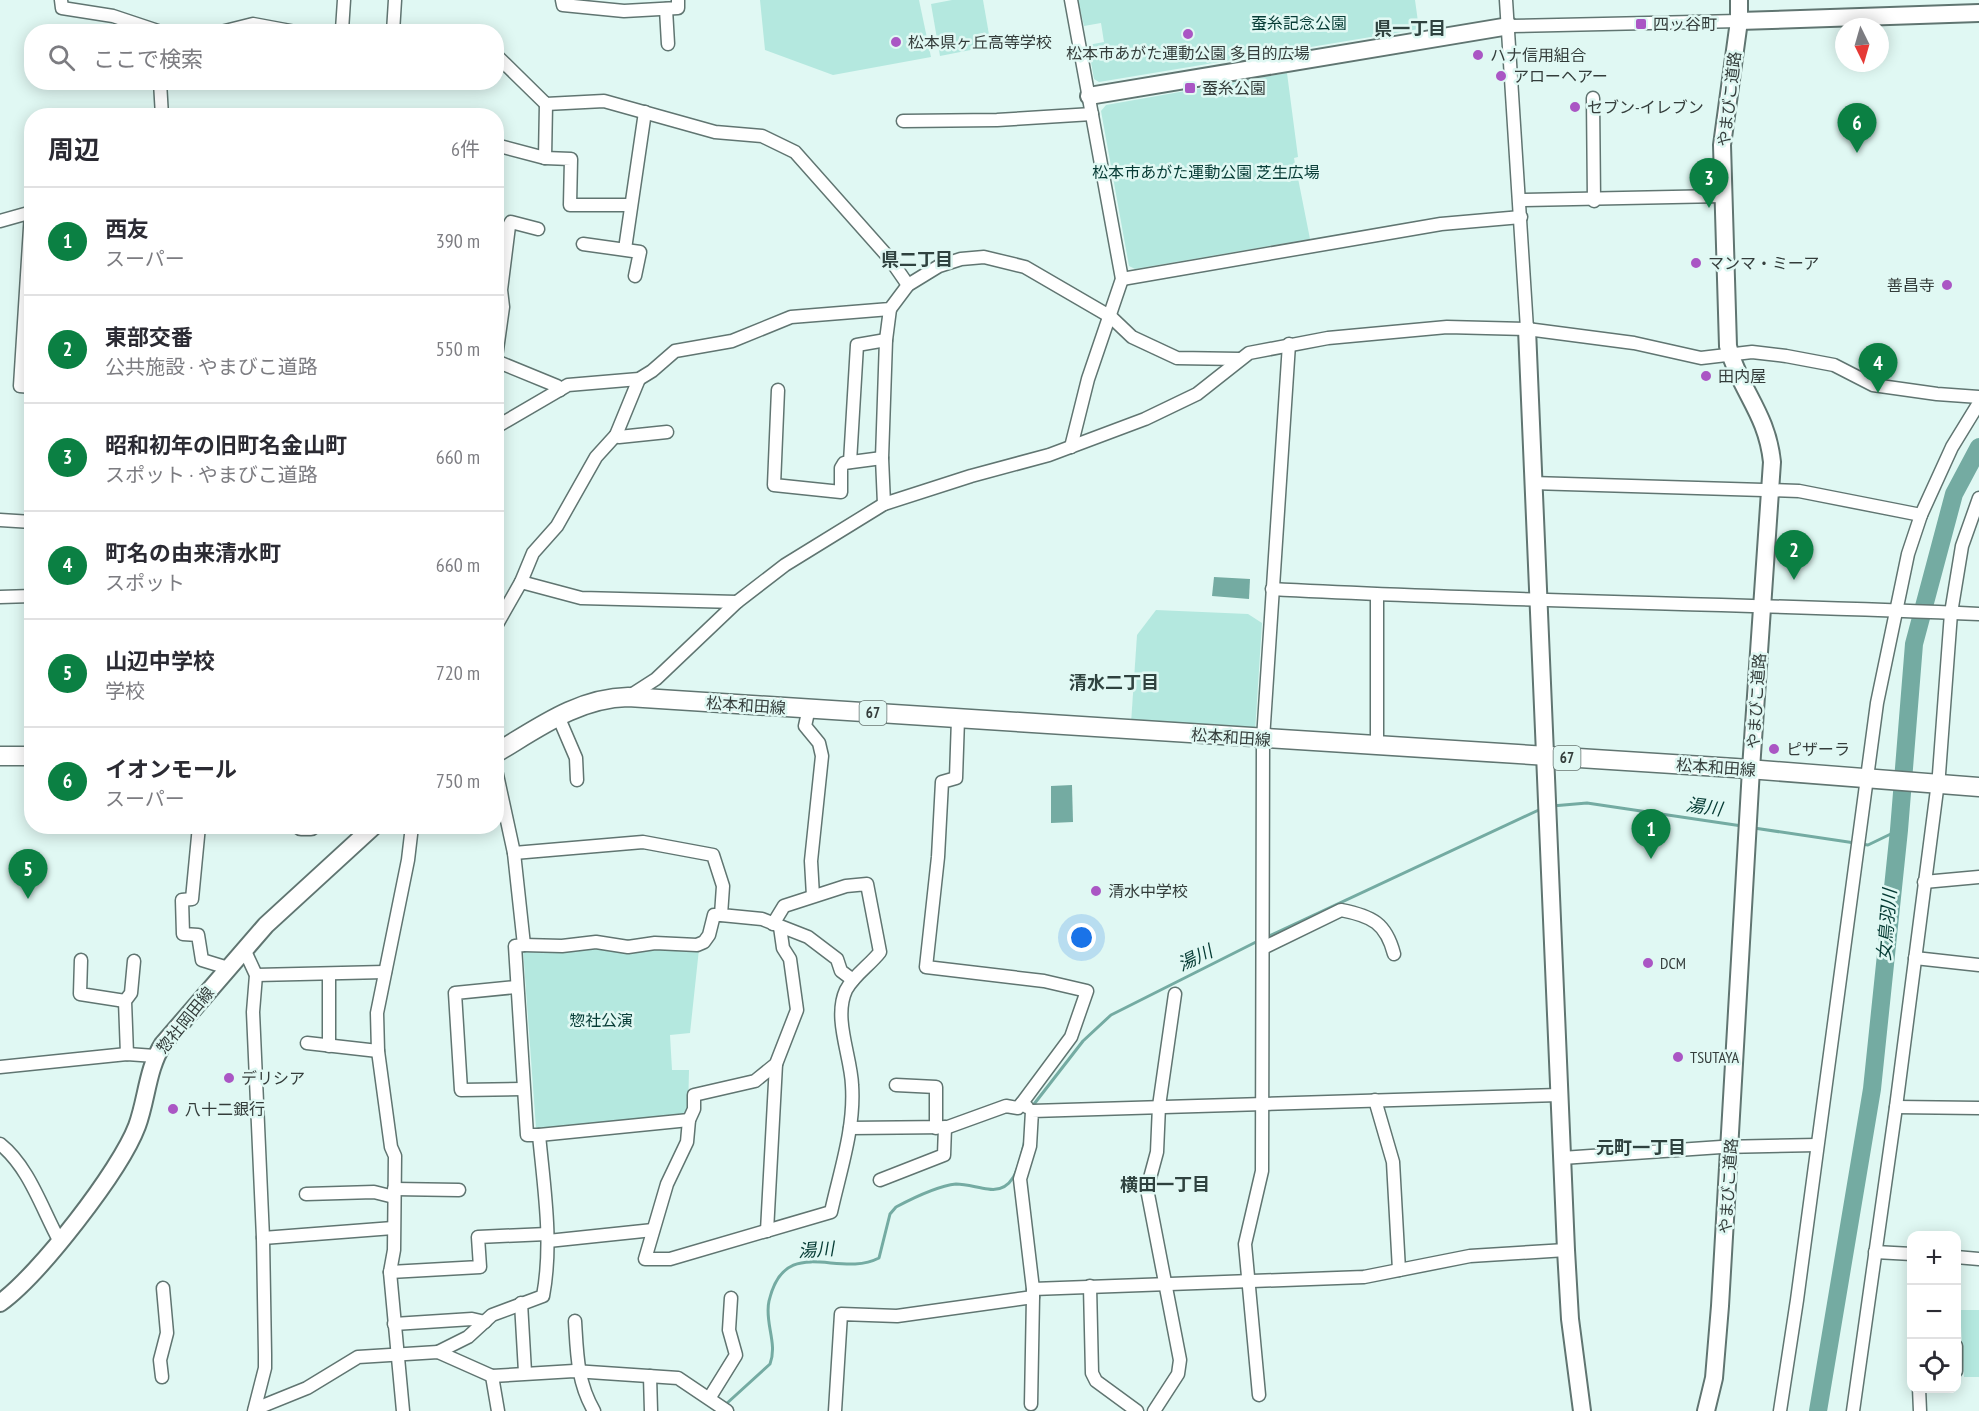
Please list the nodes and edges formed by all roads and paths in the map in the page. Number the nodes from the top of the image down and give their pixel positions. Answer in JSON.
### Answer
{"nodes":[{"id":1,"x":61,"y":0,"type":"edge"},
{"id":2,"x":344,"y":0,"type":"edge"},
{"id":3,"x":395,"y":0,"type":"edge"},
{"id":4,"x":562,"y":0,"type":"edge"},
{"id":5,"x":678,"y":0,"type":"edge"},
{"id":6,"x":1071,"y":0,"type":"edge"},
{"id":7,"x":1506,"y":0,"type":"edge"},
{"id":8,"x":1739,"y":0,"type":"edge"},
{"id":9,"x":666,"y":9,"type":"junction"},
{"id":10,"x":1979,"y":13,"type":"edge"},
{"id":11,"x":1740,"y":21,"type":"junction"},
{"id":12,"x":136,"y":24,"type":"edge"},
{"id":13,"x":342,"y":24,"type":"edge"},
{"id":14,"x":394,"y":24,"type":"edge"},
{"id":15,"x":1509,"y":26,"type":"junction"},
{"id":16,"x":668,"y":44,"type":"dead end"},
{"id":17,"x":504,"y":63,"type":"edge"},
{"id":18,"x":160,"y":90,"type":"edge"},
{"id":19,"x":1089,"y":96,"type":"junction"},
{"id":20,"x":1593,"y":98,"type":"dead end"},
{"id":21,"x":546,"y":105,"type":"junction"},
{"id":22,"x":162,"y":108,"type":"edge"},
{"id":23,"x":645,"y":112,"type":"junction"},
{"id":24,"x":1092,"y":114,"type":"junction"},
{"id":25,"x":903,"y":121,"type":"dead end"},
{"id":26,"x":504,"y":147,"type":"edge"},
{"id":27,"x":545,"y":158,"type":"junction"},
{"id":28,"x":1722,"y":196,"type":"junction"},
{"id":29,"x":1520,"y":200,"type":"junction"},
{"id":30,"x":1594,"y":201,"type":"junction"},
{"id":31,"x":630,"y":205,"type":"junction"},
{"id":32,"x":24,"y":214,"type":"edge"},
{"id":33,"x":1521,"y":217,"type":"junction"},
{"id":34,"x":0,"y":221,"type":"edge"},
{"id":35,"x":538,"y":229,"type":"dead end"},
{"id":36,"x":583,"y":244,"type":"dead end"},
{"id":37,"x":625,"y":249,"type":"junction"},
{"id":38,"x":504,"y":266,"type":"edge"},
{"id":39,"x":635,"y":276,"type":"dead end"},
{"id":40,"x":1122,"y":279,"type":"junction"},
{"id":41,"x":908,"y":285,"type":"junction"},
{"id":42,"x":890,"y":309,"type":"junction"},
{"id":43,"x":1111,"y":317,"type":"junction"},
{"id":44,"x":24,"y":323,"type":"edge"},
{"id":45,"x":1527,"y":329,"type":"junction"},
{"id":46,"x":886,"y":340,"type":"junction"},
{"id":47,"x":1289,"y":344,"type":"junction"},
{"id":48,"x":1730,"y":354,"type":"junction"},
{"id":49,"x":1240,"y":359,"type":"junction"},
{"id":50,"x":504,"y":363,"type":"edge"},
{"id":51,"x":639,"y":379,"type":"junction"},
{"id":52,"x":24,"y":386,"type":"edge"},
{"id":53,"x":560,"y":390,"type":"junction"},
{"id":54,"x":778,"y":390,"type":"dead end"},
{"id":55,"x":1979,"y":397,"type":"edge"},
{"id":56,"x":1979,"y":404,"type":"edge"},
{"id":57,"x":504,"y":422,"type":"edge"},
{"id":58,"x":667,"y":432,"type":"dead end"},
{"id":59,"x":616,"y":435,"type":"junction"},
{"id":60,"x":1071,"y":447,"type":"junction"},
{"id":61,"x":882,"y":458,"type":"junction"},
{"id":62,"x":850,"y":462,"type":"junction"},
{"id":63,"x":1532,"y":483,"type":"junction"},
{"id":64,"x":1771,"y":492,"type":"junction"},
{"id":65,"x":1979,"y":498,"type":"edge"},
{"id":66,"x":884,"y":504,"type":"junction"},
{"id":67,"x":1921,"y":515,"type":"junction"},
{"id":68,"x":0,"y":520,"type":"edge"},
{"id":69,"x":24,"y":522,"type":"edge"},
{"id":70,"x":521,"y":582,"type":"junction"},
{"id":71,"x":1272,"y":589,"type":"junction"},
{"id":72,"x":1377,"y":595,"type":"junction"},
{"id":73,"x":24,"y":596,"type":"edge"},
{"id":74,"x":0,"y":597,"type":"edge"},
{"id":75,"x":1536,"y":599,"type":"junction"},
{"id":76,"x":737,"y":602,"type":"junction"},
{"id":77,"x":504,"y":604,"type":"edge"},
{"id":78,"x":1763,"y":606,"type":"junction"},
{"id":79,"x":1899,"y":610,"type":"junction"},
{"id":80,"x":1947,"y":612,"type":"junction"},
{"id":81,"x":1979,"y":614,"type":"edge"},
{"id":82,"x":628,"y":697,"type":"junction"},
{"id":83,"x":810,"y":708,"type":"junction"},
{"id":84,"x":558,"y":716,"type":"junction"},
{"id":85,"x":958,"y":719,"type":"junction"},
{"id":86,"x":1263,"y":739,"type":"junction"},
{"id":87,"x":1377,"y":746,"type":"junction"},
{"id":88,"x":504,"y":748,"type":"edge"},
{"id":89,"x":0,"y":756,"type":"edge"},
{"id":90,"x":24,"y":756,"type":"edge"},
{"id":91,"x":1545,"y":756,"type":"junction"},
{"id":92,"x":1751,"y":769,"type":"junction"},
{"id":93,"x":1869,"y":778,"type":"junction"},
{"id":94,"x":577,"y":780,"type":"dead end"},
{"id":95,"x":1935,"y":783,"type":"junction"},
{"id":96,"x":1979,"y":787,"type":"edge"},
{"id":97,"x":504,"y":807,"type":"edge"},
{"id":98,"x":198,"y":834,"type":"edge"},
{"id":99,"x":365,"y":834,"type":"edge"},
{"id":100,"x":411,"y":834,"type":"edge"},
{"id":101,"x":514,"y":853,"type":"junction"},
{"id":102,"x":1979,"y":877,"type":"edge"},
{"id":103,"x":1924,"y":882,"type":"junction"},
{"id":104,"x":813,"y":896,"type":"junction"},
{"id":105,"x":722,"y":915,"type":"junction"},
{"id":106,"x":777,"y":926,"type":"junction"},
{"id":107,"x":1263,"y":942,"type":"junction"},
{"id":108,"x":524,"y":945,"type":"junction"},
{"id":109,"x":244,"y":950,"type":"junction"},
{"id":110,"x":1395,"y":954,"type":"dead end"},
{"id":111,"x":1915,"y":958,"type":"junction"},
{"id":112,"x":81,"y":960,"type":"dead end"},
{"id":113,"x":134,"y":961,"type":"dead end"},
{"id":114,"x":1979,"y":965,"type":"edge"},
{"id":115,"x":228,"y":968,"type":"junction"},
{"id":116,"x":384,"y":972,"type":"junction"},
{"id":117,"x":329,"y":974,"type":"junction"},
{"id":118,"x":256,"y":975,"type":"junction"},
{"id":119,"x":853,"y":980,"type":"junction"},
{"id":120,"x":516,"y":987,"type":"junction"},
{"id":121,"x":1175,"y":994,"type":"dead end"},
{"id":122,"x":125,"y":1001,"type":"junction"},
{"id":123,"x":307,"y":1043,"type":"dead end"},
{"id":124,"x":329,"y":1046,"type":"junction"},
{"id":125,"x":378,"y":1051,"type":"junction"},
{"id":126,"x":127,"y":1054,"type":"junction"},
{"id":127,"x":155,"y":1056,"type":"junction"},
{"id":128,"x":776,"y":1064,"type":"junction"},
{"id":129,"x":0,"y":1067,"type":"edge"},
{"id":130,"x":896,"y":1085,"type":"dead end"},
{"id":131,"x":523,"y":1089,"type":"junction"},
{"id":132,"x":1559,"y":1095,"type":"junction"},
{"id":133,"x":1375,"y":1100,"type":"junction"},
{"id":134,"x":1264,"y":1102,"type":"junction"},
{"id":135,"x":1159,"y":1106,"type":"junction"},
{"id":136,"x":1896,"y":1107,"type":"junction"},
{"id":137,"x":1028,"y":1108,"type":"junction"},
{"id":138,"x":1979,"y":1108,"type":"edge"},
{"id":139,"x":689,"y":1120,"type":"junction"},
{"id":140,"x":940,"y":1127,"type":"junction"},
{"id":141,"x":850,"y":1128,"type":"junction"},
{"id":142,"x":538,"y":1135,"type":"junction"},
{"id":143,"x":0,"y":1144,"type":"edge"},
{"id":144,"x":1817,"y":1145,"type":"junction"},
{"id":145,"x":1731,"y":1146,"type":"junction"},
{"id":146,"x":1562,"y":1158,"type":"junction"},
{"id":147,"x":879,"y":1180,"type":"dead end"},
{"id":148,"x":459,"y":1190,"type":"dead end"},
{"id":149,"x":394,"y":1193,"type":"junction"},
{"id":150,"x":306,"y":1194,"type":"dead end"},
{"id":151,"x":393,"y":1227,"type":"junction"},
{"id":152,"x":653,"y":1230,"type":"junction"},
{"id":153,"x":767,"y":1231,"type":"junction"},
{"id":154,"x":548,"y":1237,"type":"junction"},
{"id":155,"x":263,"y":1238,"type":"junction"},
{"id":156,"x":59,"y":1240,"type":"junction"},
{"id":157,"x":1566,"y":1250,"type":"junction"},
{"id":158,"x":1875,"y":1252,"type":"junction"},
{"id":159,"x":1907,"y":1254,"type":"edge"},
{"id":160,"x":1961,"y":1257,"type":"edge"},
{"id":161,"x":1979,"y":1258,"type":"edge"},
{"id":162,"x":1399,"y":1270,"type":"junction"},
{"id":163,"x":390,"y":1272,"type":"junction"},
{"id":164,"x":1248,"y":1281,"type":"junction"},
{"id":165,"x":1165,"y":1284,"type":"junction"},
{"id":166,"x":1090,"y":1286,"type":"junction"},
{"id":167,"x":163,"y":1288,"type":"dead end"},
{"id":168,"x":1033,"y":1293,"type":"junction"},
{"id":169,"x":731,"y":1298,"type":"dead end"},
{"id":170,"x":0,"y":1303,"type":"edge"},
{"id":171,"x":521,"y":1304,"type":"junction"},
{"id":172,"x":575,"y":1321,"type":"dead end"},
{"id":173,"x":484,"y":1322,"type":"junction"},
{"id":174,"x":394,"y":1324,"type":"junction"},
{"id":175,"x":438,"y":1352,"type":"junction"},
{"id":176,"x":399,"y":1353,"type":"junction"},
{"id":177,"x":578,"y":1371,"type":"junction"},
{"id":178,"x":525,"y":1372,"type":"junction"},
{"id":179,"x":492,"y":1376,"type":"junction"},
{"id":180,"x":650,"y":1376,"type":"junction"},
{"id":181,"x":162,"y":1377,"type":"dead end"},
{"id":182,"x":1919,"y":1393,"type":"edge"},
{"id":183,"x":1259,"y":1395,"type":"dead end"},
{"id":184,"x":710,"y":1397,"type":"junction"},
{"id":185,"x":1031,"y":1404,"type":"dead end"},
{"id":186,"x":254,"y":1410,"type":"edge"},
{"id":187,"x":403,"y":1411,"type":"edge"},
{"id":188,"x":498,"y":1411,"type":"edge"},
{"id":189,"x":594,"y":1411,"type":"edge"},
{"id":190,"x":651,"y":1411,"type":"edge"},
{"id":191,"x":727,"y":1411,"type":"edge"},
{"id":192,"x":835,"y":1411,"type":"edge"},
{"id":193,"x":1137,"y":1411,"type":"edge"},
{"id":194,"x":1154,"y":1411,"type":"edge"},
{"id":195,"x":1582,"y":1411,"type":"edge"},
{"id":196,"x":1706,"y":1411,"type":"edge"},
{"id":197,"x":1780,"y":1411,"type":"edge"},
{"id":198,"x":1853,"y":1411,"type":"edge"},
{"id":199,"x":1920,"y":1411,"type":"edge"}],
"edges":[{"from":1,"to":12,"type":"street"},
{"from":2,"to":13,"type":"street"},
{"from":3,"to":14,"type":"street"},
{"from":4,"to":9,"type":"street"},
{"from":5,"to":9,"type":"street"},
{"from":6,"to":19,"type":"street"},
{"from":7,"to":15,"type":"street"},
{"from":8,"to":11,"type":"street","name":"やまびこ道路"},
{"from":9,"to":16,"type":"street"},
{"from":10,"to":11,"type":"street"},
{"from":11,"to":15,"type":"street"},
{"from":11,"to":28,"type":"street","name":"やまびこ道路"},
{"from":15,"to":19,"type":"street"},
{"from":15,"to":29,"type":"street"},
{"from":17,"to":21,"type":"street"},
{"from":18,"to":22,"type":"street"},
{"from":19,"to":24,"type":"street"},
{"from":20,"to":30,"type":"street"},
{"from":21,"to":23,"type":"street"},
{"from":21,"to":27,"type":"street"},
{"from":23,"to":31,"type":"street"},
{"from":23,"to":41,"type":"street"},
{"from":24,"to":25,"type":"street"},
{"from":24,"to":40,"type":"street"},
{"from":26,"to":27,"type":"street"},
{"from":27,"to":31,"type":"street"},
{"from":28,"to":30,"type":"street"},
{"from":28,"to":48,"type":"street","name":"やまびこ道路"},
{"from":29,"to":30,"type":"street"},
{"from":29,"to":33,"type":"street"},
{"from":31,"to":37,"type":"street"},
{"from":32,"to":34,"type":"street"},
{"from":33,"to":40,"type":"street"},
{"from":33,"to":45,"type":"street"},
{"from":35,"to":38,"type":"street"},
{"from":36,"to":37,"type":"street"},
{"from":37,"to":39,"type":"street"},
{"from":40,"to":43,"type":"street"},
{"from":41,"to":42,"type":"street"},
{"from":41,"to":43,"type":"street"},
{"from":42,"to":46,"type":"street"},
{"from":42,"to":51,"type":"street"},
{"from":43,"to":49,"type":"street"},
{"from":43,"to":60,"type":"street"},
{"from":44,"to":52,"type":"street"},
{"from":45,"to":47,"type":"street"},
{"from":45,"to":48,"type":"street"},
{"from":45,"to":63,"type":"street"},
{"from":46,"to":61,"type":"street"},
{"from":46,"to":62,"type":"street"},
{"from":47,"to":49,"type":"street"},
{"from":47,"to":71,"type":"street"},
{"from":48,"to":55,"type":"street"},
{"from":48,"to":64,"type":"street","name":"やまびこ道路"},
{"from":49,"to":60,"type":"street"},
{"from":50,"to":53,"type":"street"},
{"from":51,"to":53,"type":"street"},
{"from":51,"to":59,"type":"street"},
{"from":53,"to":57,"type":"street"},
{"from":54,"to":62,"type":"street"},
{"from":56,"to":67,"type":"street"},
{"from":58,"to":59,"type":"street"},
{"from":59,"to":70,"type":"street"},
{"from":60,"to":66,"type":"street"},
{"from":61,"to":62,"type":"street"},
{"from":61,"to":66,"type":"street"},
{"from":63,"to":64,"type":"street"},
{"from":63,"to":75,"type":"street"},
{"from":64,"to":67,"type":"street"},
{"from":64,"to":78,"type":"street","name":"やまびこ道路"},
{"from":65,"to":80,"type":"street"},
{"from":66,"to":76,"type":"street"},
{"from":67,"to":79,"type":"street"},
{"from":68,"to":69,"type":"street"},
{"from":70,"to":76,"type":"street"},
{"from":70,"to":77,"type":"street"},
{"from":71,"to":72,"type":"street"},
{"from":71,"to":86,"type":"street"},
{"from":72,"to":75,"type":"street"},
{"from":72,"to":87,"type":"street"},
{"from":73,"to":74,"type":"street"},
{"from":75,"to":78,"type":"street"},
{"from":75,"to":91,"type":"street"},
{"from":76,"to":82,"type":"street"},
{"from":78,"to":79,"type":"street"},
{"from":78,"to":92,"type":"street","name":"やまびこ道路"},
{"from":79,"to":80,"type":"street"},
{"from":79,"to":93,"type":"street"},
{"from":80,"to":81,"type":"street"},
{"from":80,"to":95,"type":"street"},
{"from":82,"to":83,"type":"main road","name":"松本和田線","number":"67"},
{"from":82,"to":84,"type":"main road","name":"松本和田線","number":"67"},
{"from":83,"to":85,"type":"main road","name":"松本和田線","number":"67"},
{"from":83,"to":104,"type":"street"},
{"from":84,"to":88,"type":"main road","name":"松本和田線","number":"67"},
{"from":84,"to":94,"type":"street"},
{"from":85,"to":86,"type":"main road","name":"松本和田線","number":"67"},
{"from":85,"to":137,"type":"street"},
{"from":86,"to":87,"type":"main road","name":"松本和田線","number":"67"},
{"from":86,"to":107,"type":"street"},
{"from":87,"to":91,"type":"main road","name":"松本和田線","number":"67"},
{"from":89,"to":90,"type":"main road"},
{"from":91,"to":92,"type":"main road","name":"松本和田線","number":"67"},
{"from":91,"to":132,"type":"street"},
{"from":92,"to":93,"type":"main road","name":"松本和田線","number":"67"},
{"from":92,"to":145,"type":"street","name":"やまびこ道路"},
{"from":93,"to":95,"type":"main road","name":"松本和田線","number":"67"},
{"from":93,"to":144,"type":"street"},
{"from":95,"to":96,"type":"main road","name":"松本和田線","number":"67"},
{"from":95,"to":103,"type":"street"},
{"from":97,"to":101,"type":"street"},
{"from":98,"to":115,"type":"street"},
{"from":99,"to":109,"type":"street","name":"惣社岡田線"},
{"from":100,"to":116,"type":"street"},
{"from":101,"to":105,"type":"street"},
{"from":101,"to":108,"type":"street"},
{"from":102,"to":103,"type":"street"},
{"from":103,"to":111,"type":"street"},
{"from":104,"to":106,"type":"street"},
{"from":104,"to":119,"type":"street"},
{"from":105,"to":106,"type":"street"},
{"from":105,"to":108,"type":"street"},
{"from":106,"to":119,"type":"street"},
{"from":106,"to":128,"type":"street"},
{"from":107,"to":110,"type":"street"},
{"from":107,"to":134,"type":"street"},
{"from":108,"to":120,"type":"street"},
{"from":109,"to":115,"type":"street","name":"惣社岡田線"},
{"from":109,"to":118,"type":"street"},
{"from":111,"to":114,"type":"street"},
{"from":111,"to":136,"type":"street"},
{"from":112,"to":122,"type":"street"},
{"from":113,"to":122,"type":"street"},
{"from":115,"to":127,"type":"street","name":"惣社岡田線"},
{"from":116,"to":117,"type":"street"},
{"from":116,"to":125,"type":"street"},
{"from":117,"to":118,"type":"street"},
{"from":117,"to":124,"type":"street"},
{"from":118,"to":155,"type":"street"},
{"from":119,"to":141,"type":"street"},
{"from":120,"to":131,"type":"street"},
{"from":120,"to":131,"type":"street"},
{"from":121,"to":135,"type":"street"},
{"from":122,"to":126,"type":"street"},
{"from":123,"to":124,"type":"street"},
{"from":124,"to":125,"type":"street"},
{"from":125,"to":149,"type":"street"},
{"from":126,"to":127,"type":"street"},
{"from":126,"to":129,"type":"street"},
{"from":127,"to":156,"type":"street","name":"惣社岡田線"},
{"from":128,"to":139,"type":"street"},
{"from":128,"to":153,"type":"street"},
{"from":130,"to":140,"type":"street"},
{"from":131,"to":142,"type":"street"},
{"from":132,"to":133,"type":"street"},
{"from":132,"to":146,"type":"street"},
{"from":133,"to":134,"type":"street"},
{"from":133,"to":162,"type":"street"},
{"from":134,"to":135,"type":"street"},
{"from":134,"to":164,"type":"street"},
{"from":135,"to":137,"type":"street"},
{"from":135,"to":165,"type":"street"},
{"from":136,"to":138,"type":"street"},
{"from":136,"to":158,"type":"street"},
{"from":137,"to":140,"type":"street"},
{"from":137,"to":168,"type":"street"},
{"from":139,"to":142,"type":"street"},
{"from":139,"to":152,"type":"street"},
{"from":140,"to":141,"type":"street"},
{"from":140,"to":147,"type":"street"},
{"from":141,"to":153,"type":"street"},
{"from":142,"to":154,"type":"street"},
{"from":143,"to":156,"type":"street"},
{"from":144,"to":145,"type":"street"},
{"from":144,"to":197,"type":"street"},
{"from":145,"to":146,"type":"street"},
{"from":145,"to":196,"type":"street","name":"やまびこ道路"},
{"from":146,"to":157,"type":"street"},
{"from":148,"to":149,"type":"street"},
{"from":149,"to":150,"type":"street"},
{"from":149,"to":151,"type":"street"},
{"from":151,"to":155,"type":"street"},
{"from":151,"to":163,"type":"street"},
{"from":152,"to":153,"type":"street"},
{"from":152,"to":154,"type":"street"},
{"from":154,"to":163,"type":"street"},
{"from":154,"to":171,"type":"street"},
{"from":155,"to":186,"type":"street"},
{"from":156,"to":170,"type":"street","name":"惣社岡田線"},
{"from":157,"to":162,"type":"street"},
{"from":157,"to":195,"type":"street"},
{"from":158,"to":159,"type":"street"},
{"from":158,"to":198,"type":"street"},
{"from":160,"to":161,"type":"street"},
{"from":162,"to":164,"type":"street"},
{"from":163,"to":174,"type":"street"},
{"from":164,"to":165,"type":"street"},
{"from":164,"to":183,"type":"street"},
{"from":165,"to":166,"type":"street"},
{"from":165,"to":194,"type":"street"},
{"from":166,"to":168,"type":"street"},
{"from":166,"to":193,"type":"street"},
{"from":167,"to":181,"type":"street"},
{"from":168,"to":185,"type":"street"},
{"from":168,"to":192,"type":"street"},
{"from":169,"to":184,"type":"street"},
{"from":171,"to":173,"type":"street"},
{"from":171,"to":178,"type":"street"},
{"from":172,"to":177,"type":"street"},
{"from":173,"to":174,"type":"street"},
{"from":173,"to":175,"type":"street"},
{"from":174,"to":176,"type":"street"},
{"from":175,"to":176,"type":"street"},
{"from":175,"to":179,"type":"street"},
{"from":176,"to":186,"type":"street"},
{"from":176,"to":187,"type":"street"},
{"from":177,"to":178,"type":"street"},
{"from":177,"to":180,"type":"street"},
{"from":177,"to":189,"type":"street"},
{"from":178,"to":179,"type":"street"},
{"from":179,"to":188,"type":"street"},
{"from":180,"to":184,"type":"street"},
{"from":180,"to":190,"type":"street"},
{"from":182,"to":199,"type":"street"},
{"from":184,"to":191,"type":"street"}]}
